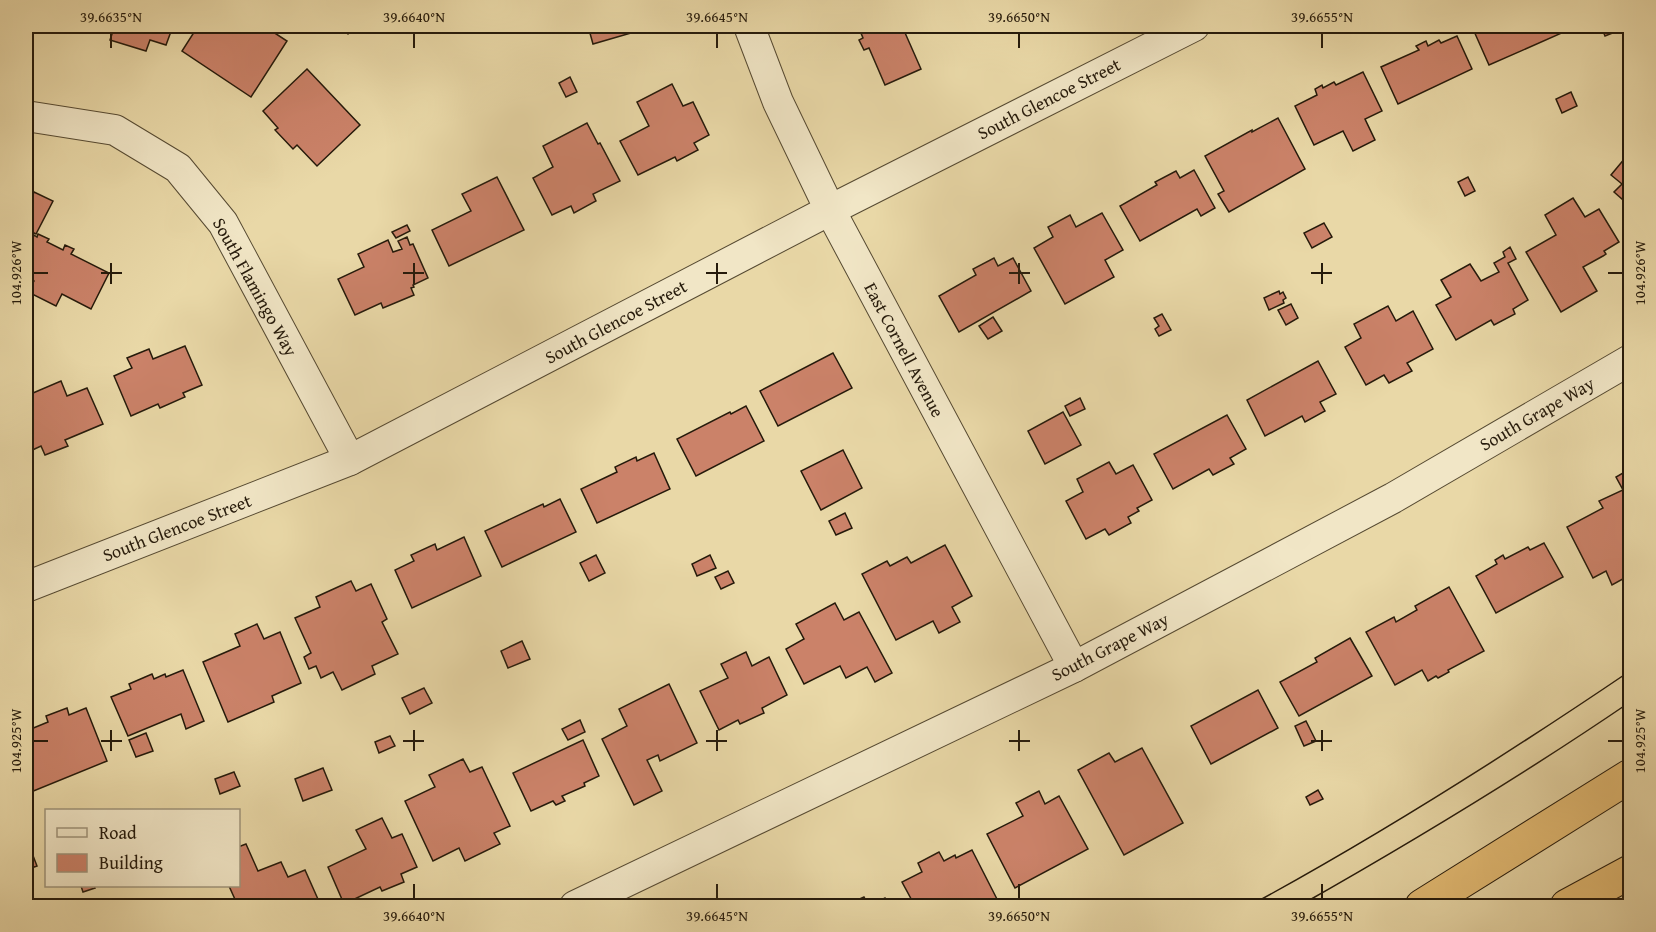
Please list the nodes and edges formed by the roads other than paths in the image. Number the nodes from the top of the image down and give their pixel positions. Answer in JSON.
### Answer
{"nodes":[{"id":1,"x":749,"y":26,"type":"edge"},
{"id":2,"x":1194,"y":26,"type":"edge"},
{"id":3,"x":26,"y":116,"type":"edge"},
{"id":4,"x":830,"y":210,"type":"junction"},
{"id":5,"x":1630,"y":360,"type":"edge"},
{"id":6,"x":350,"y":460,"type":"junction"},
{"id":7,"x":26,"y":587,"type":"edge"},
{"id":8,"x":1074,"y":667,"type":"junction"},
{"id":9,"x":1630,"y":776,"type":"edge"},
{"id":10,"x":1630,"y":872,"type":"edge"},
{"id":11,"x":575,"y":906,"type":"edge"},
{"id":12,"x":1422,"y":906,"type":"edge"},
{"id":13,"x":1567,"y":906,"type":"edge"}],
"edges":[{"from":1,"to":4,"type":"street","name":"East Cornell Avenue"},
{"from":2,"to":4,"type":"street","name":"South Glencoe Street"},
{"from":3,"to":6,"type":"street","name":"South Flamingo Way"},
{"from":4,"to":6,"type":"street","name":"South Glencoe Street"},
{"from":4,"to":8,"type":"street","name":"East Cornell Avenue"},
{"from":5,"to":8,"type":"street","name":"South Grape Way"},
{"from":6,"to":7,"type":"street","name":"South Glencoe Street"},
{"from":8,"to":11,"type":"street","name":"South Grape Way"},
{"from":9,"to":12,"type":"highway"},
{"from":10,"to":13,"type":"highway"}]}
